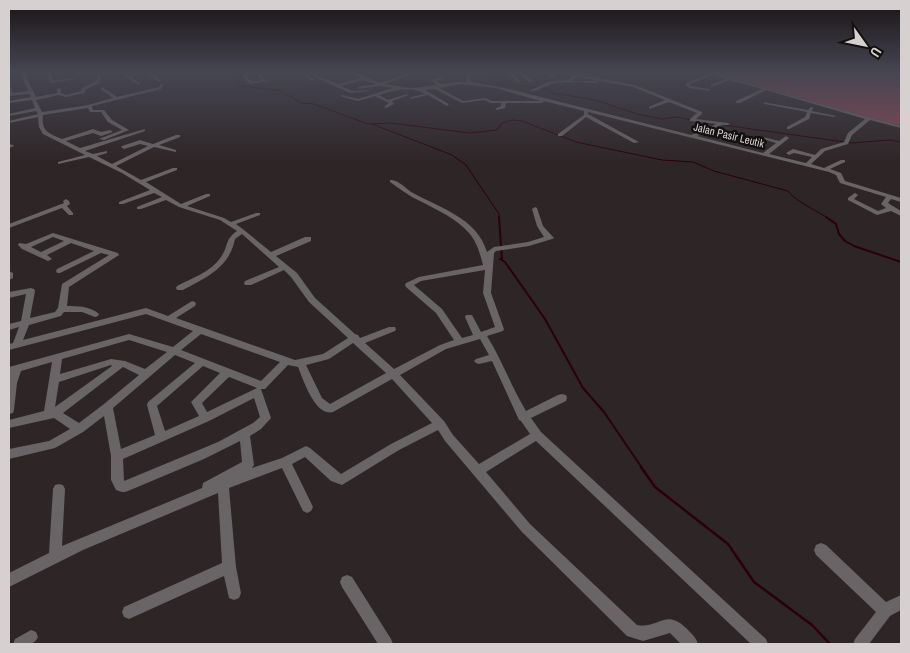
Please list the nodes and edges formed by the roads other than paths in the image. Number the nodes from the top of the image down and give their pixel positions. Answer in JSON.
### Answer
{"nodes":[{"id":1,"x":36,"y":102,"type":"edge"},
{"id":2,"x":101,"y":102,"type":"edge"},
{"id":3,"x":390,"y":102,"type":"edge"},
{"id":4,"x":442,"y":102,"type":"edge"},
{"id":5,"x":504,"y":102,"type":"edge"},
{"id":6,"x":514,"y":102,"type":"edge"},
{"id":7,"x":555,"y":102,"type":"edge"},
{"id":8,"x":653,"y":102,"type":"edge"},
{"id":9,"x":664,"y":102,"type":"edge"},
{"id":10,"x":676,"y":102,"type":"edge"},
{"id":11,"x":814,"y":102,"type":"edge"},
{"id":12,"x":765,"y":103,"type":"dead end"},
{"id":13,"x":90,"y":104,"type":"junction"},
{"id":14,"x":446,"y":105,"type":"dead end"},
{"id":15,"x":658,"y":105,"type":"junction"},
{"id":16,"x":386,"y":107,"type":"dead end"},
{"id":17,"x":651,"y":108,"type":"dead end"},
{"id":18,"x":498,"y":109,"type":"dead end"},
{"id":19,"x":512,"y":109,"type":"dead end"},
{"id":20,"x":845,"y":111,"type":"junction"},
{"id":21,"x":40,"y":113,"type":"junction"},
{"id":22,"x":586,"y":113,"type":"junction"},
{"id":23,"x":809,"y":113,"type":"junction"},
{"id":24,"x":9,"y":115,"type":"edge"},
{"id":25,"x":834,"y":116,"type":"dead end"},
{"id":26,"x":869,"y":118,"type":"junction"},
{"id":27,"x":626,"y":120,"type":"junction"},
{"id":28,"x":9,"y":122,"type":"edge"},
{"id":29,"x":720,"y":124,"type":"junction"},
{"id":30,"x":728,"y":124,"type":"dead end"},
{"id":31,"x":80,"y":126,"type":"dead end"},
{"id":32,"x":901,"y":127,"type":"edge"},
{"id":33,"x":86,"y":128,"type":"junction"},
{"id":34,"x":122,"y":128,"type":"junction"},
{"id":35,"x":789,"y":128,"type":"dead end"},
{"id":36,"x":639,"y":129,"type":"dead end"},
{"id":37,"x":144,"y":130,"type":"dead end"},
{"id":38,"x":94,"y":131,"type":"junction"},
{"id":39,"x":560,"y":135,"type":"dead end"},
{"id":40,"x":178,"y":136,"type":"dead end"},
{"id":41,"x":693,"y":136,"type":"junction"},
{"id":42,"x":765,"y":138,"type":"dead end"},
{"id":43,"x":786,"y":138,"type":"dead end"},
{"id":44,"x":102,"y":139,"type":"dead end"},
{"id":45,"x":57,"y":140,"type":"junction"},
{"id":46,"x":636,"y":142,"type":"dead end"},
{"id":47,"x":780,"y":143,"type":"junction"},
{"id":48,"x":153,"y":145,"type":"junction"},
{"id":49,"x":124,"y":147,"type":"dead end"},
{"id":50,"x":81,"y":150,"type":"junction"},
{"id":51,"x":174,"y":151,"type":"dead end"},
{"id":52,"x":105,"y":152,"type":"dead end"},
{"id":53,"x":788,"y":153,"type":"dead end"},
{"id":54,"x":765,"y":154,"type":"junction"},
{"id":55,"x":92,"y":156,"type":"junction"},
{"id":56,"x":814,"y":156,"type":"junction"},
{"id":57,"x":843,"y":161,"type":"dead end"},
{"id":58,"x":60,"y":163,"type":"dead end"},
{"id":59,"x":807,"y":164,"type":"junction"},
{"id":60,"x":112,"y":166,"type":"junction"},
{"id":61,"x":175,"y":169,"type":"dead end"},
{"id":62,"x":826,"y":169,"type":"junction"},
{"id":63,"x":392,"y":181,"type":"dead end"},
{"id":64,"x":141,"y":182,"type":"junction"},
{"id":65,"x":856,"y":186,"type":"junction"},
{"id":66,"x":160,"y":195,"type":"junction"},
{"id":67,"x":208,"y":195,"type":"dead end"},
{"id":68,"x":855,"y":195,"type":"junction"},
{"id":69,"x":890,"y":196,"type":"junction"},
{"id":70,"x":863,"y":198,"type":"dead end"},
{"id":71,"x":901,"y":200,"type":"edge"},
{"id":72,"x":121,"y":203,"type":"dead end"},
{"id":73,"x":140,"y":205,"type":"dead end"},
{"id":74,"x":182,"y":206,"type":"junction"},
{"id":75,"x":892,"y":208,"type":"junction"},
{"id":76,"x":536,"y":209,"type":"dead end"},
{"id":77,"x":71,"y":214,"type":"dead end"},
{"id":78,"x":258,"y":214,"type":"dead end"},
{"id":79,"x":901,"y":214,"type":"edge"},
{"id":80,"x":231,"y":224,"type":"junction"},
{"id":81,"x":9,"y":226,"type":"edge"},
{"id":82,"x":242,"y":231,"type":"junction"},
{"id":83,"x":308,"y":239,"type":"dead end"},
{"id":84,"x":70,"y":241,"type":"junction"},
{"id":85,"x":99,"y":251,"type":"junction"},
{"id":86,"x":271,"y":254,"type":"junction"},
{"id":87,"x":285,"y":267,"type":"junction"},
{"id":88,"x":487,"y":270,"type":"junction"},
{"id":89,"x":60,"y":271,"type":"dead end"},
{"id":90,"x":9,"y":273,"type":"edge"},
{"id":91,"x":9,"y":278,"type":"edge"},
{"id":92,"x":248,"y":283,"type":"dead end"},
{"id":93,"x":180,"y":288,"type":"dead end"},
{"id":94,"x":9,"y":295,"type":"edge"},
{"id":95,"x":192,"y":304,"type":"dead end"},
{"id":96,"x":62,"y":309,"type":"junction"},
{"id":97,"x":95,"y":314,"type":"dead end"},
{"id":98,"x":469,"y":317,"type":"dead end"},
{"id":99,"x":169,"y":319,"type":"junction"},
{"id":100,"x":25,"y":323,"type":"junction"},
{"id":101,"x":9,"y":327,"type":"edge"},
{"id":102,"x":392,"y":329,"type":"dead end"},
{"id":103,"x":200,"y":330,"type":"junction"},
{"id":104,"x":480,"y":335,"type":"junction"},
{"id":105,"x":357,"y":340,"type":"junction"},
{"id":106,"x":459,"y":341,"type":"junction"},
{"id":107,"x":13,"y":346,"type":"edge"},
{"id":108,"x":174,"y":351,"type":"junction"},
{"id":109,"x":58,"y":357,"type":"junction"},
{"id":110,"x":495,"y":357,"type":"junction"},
{"id":111,"x":478,"y":361,"type":"dead end"},
{"id":112,"x":202,"y":362,"type":"junction"},
{"id":113,"x":286,"y":362,"type":"junction"},
{"id":114,"x":122,"y":363,"type":"junction"},
{"id":115,"x":301,"y":364,"type":"junction"},
{"id":116,"x":13,"y":370,"type":"edge"},
{"id":117,"x":228,"y":372,"type":"junction"},
{"id":118,"x":392,"y":373,"type":"junction"},
{"id":119,"x":146,"y":374,"type":"junction"},
{"id":120,"x":54,"y":380,"type":"junction"},
{"id":121,"x":259,"y":389,"type":"junction"},
{"id":122,"x":562,"y":398,"type":"dead end"},
{"id":123,"x":108,"y":406,"type":"junction"},
{"id":124,"x":9,"y":410,"type":"edge"},
{"id":125,"x":52,"y":414,"type":"junction"},
{"id":126,"x":523,"y":417,"type":"junction"},
{"id":127,"x":205,"y":418,"type":"junction"},
{"id":128,"x":9,"y":424,"type":"edge"},
{"id":129,"x":440,"y":424,"type":"junction"},
{"id":130,"x":79,"y":429,"type":"junction"},
{"id":131,"x":244,"y":432,"type":"junction"},
{"id":132,"x":537,"y":435,"type":"junction"},
{"id":133,"x":161,"y":437,"type":"junction"},
{"id":134,"x":9,"y":454,"type":"edge"},
{"id":135,"x":117,"y":456,"type":"junction"},
{"id":136,"x":285,"y":462,"type":"junction"},
{"id":137,"x":478,"y":471,"type":"junction"},
{"id":138,"x":223,"y":486,"type":"junction"},
{"id":139,"x":59,"y":489,"type":"dead end"},
{"id":140,"x":202,"y":489,"type":"dead end"},
{"id":141,"x":307,"y":507,"type":"dead end"},
{"id":142,"x":821,"y":550,"type":"dead end"},
{"id":143,"x":55,"y":557,"type":"junction"},
{"id":144,"x":229,"y":567,"type":"junction"},
{"id":145,"x":9,"y":580,"type":"edge"},
{"id":146,"x":346,"y":582,"type":"dead end"},
{"id":147,"x":234,"y":593,"type":"dead end"},
{"id":148,"x":901,"y":602,"type":"edge"},
{"id":149,"x":885,"y":611,"type":"junction"},
{"id":150,"x":129,"y":612,"type":"dead end"},
{"id":151,"x":386,"y":644,"type":"edge"},
{"id":152,"x":691,"y":644,"type":"edge"},
{"id":153,"x":760,"y":644,"type":"edge"},
{"id":154,"x":860,"y":644,"type":"edge"}],
"edges":[{"from":1,"to":21,"type":"street"},
{"from":2,"to":13,"type":"street"},
{"from":3,"to":16,"type":"street"},
{"from":4,"to":14,"type":"street"},
{"from":5,"to":18,"type":"street"},
{"from":6,"to":19,"type":"street"},
{"from":7,"to":22,"type":"street","name":"Jalan Pasir Leutik"},
{"from":8,"to":15,"type":"street"},
{"from":9,"to":15,"type":"street"},
{"from":10,"to":29,"type":"street"},
{"from":11,"to":20,"type":"street"},
{"from":12,"to":23,"type":"street"},
{"from":13,"to":21,"type":"street"},
{"from":13,"to":34,"type":"street"},
{"from":15,"to":17,"type":"street"},
{"from":20,"to":23,"type":"street"},
{"from":20,"to":26,"type":"street"},
{"from":21,"to":24,"type":"street"},
{"from":21,"to":28,"type":"street"},
{"from":21,"to":45,"type":"street"},
{"from":22,"to":27,"type":"street","name":"Jalan Pasir Leutik"},
{"from":22,"to":39,"type":"street"},
{"from":22,"to":46,"type":"street"},
{"from":23,"to":25,"type":"street"},
{"from":23,"to":35,"type":"street"},
{"from":26,"to":32,"type":"street"},
{"from":26,"to":56,"type":"street"},
{"from":27,"to":36,"type":"street"},
{"from":27,"to":41,"type":"street","name":"Jalan Pasir Leutik"},
{"from":29,"to":30,"type":"street"},
{"from":29,"to":41,"type":"street"},
{"from":31,"to":33,"type":"street"},
{"from":33,"to":38,"type":"street"},
{"from":33,"to":45,"type":"street"},
{"from":34,"to":38,"type":"street"},
{"from":34,"to":44,"type":"street"},
{"from":37,"to":50,"type":"street"},
{"from":38,"to":45,"type":"street"},
{"from":40,"to":48,"type":"street"},
{"from":41,"to":54,"type":"street","name":"Jalan Pasir Leutik"},
{"from":42,"to":47,"type":"street"},
{"from":43,"to":47,"type":"street"},
{"from":45,"to":50,"type":"street"},
{"from":47,"to":54,"type":"street"},
{"from":48,"to":49,"type":"street"},
{"from":48,"to":51,"type":"street"},
{"from":48,"to":60,"type":"street"},
{"from":50,"to":55,"type":"street"},
{"from":52,"to":55,"type":"street"},
{"from":53,"to":56,"type":"street"},
{"from":54,"to":59,"type":"street","name":"Jalan Pasir Leutik"},
{"from":55,"to":58,"type":"street"},
{"from":55,"to":60,"type":"street"},
{"from":56,"to":59,"type":"street"},
{"from":57,"to":62,"type":"street"},
{"from":59,"to":62,"type":"street","name":"Jalan Pasir Leutik"},
{"from":60,"to":64,"type":"street"},
{"from":61,"to":64,"type":"street"},
{"from":62,"to":65,"type":"street","name":"Jalan Pasir Leutik"},
{"from":63,"to":88,"type":"street"},
{"from":64,"to":66,"type":"street"},
{"from":65,"to":68,"type":"street"},
{"from":65,"to":69,"type":"street"},
{"from":66,"to":72,"type":"street"},
{"from":66,"to":73,"type":"street"},
{"from":66,"to":74,"type":"street"},
{"from":67,"to":74,"type":"street"},
{"from":68,"to":70,"type":"street"},
{"from":68,"to":75,"type":"street"},
{"from":69,"to":71,"type":"street"},
{"from":69,"to":75,"type":"street"},
{"from":74,"to":80,"type":"street"},
{"from":75,"to":79,"type":"street"},
{"from":76,"to":88,"type":"street"},
{"from":77,"to":81,"type":"street"},
{"from":78,"to":80,"type":"street"},
{"from":80,"to":82,"type":"street"},
{"from":82,"to":86,"type":"street"},
{"from":82,"to":93,"type":"street"},
{"from":83,"to":86,"type":"street"},
{"from":84,"to":84,"type":"street"},
{"from":84,"to":85,"type":"street"},
{"from":85,"to":89,"type":"street"},
{"from":85,"to":96,"type":"street"},
{"from":86,"to":87,"type":"street"},
{"from":87,"to":92,"type":"street"},
{"from":87,"to":105,"type":"street"},
{"from":88,"to":104,"type":"street"},
{"from":88,"to":106,"type":"street"},
{"from":90,"to":91,"type":"street"},
{"from":94,"to":100,"type":"street"},
{"from":95,"to":99,"type":"street"},
{"from":96,"to":97,"type":"street"},
{"from":96,"to":100,"type":"street"},
{"from":98,"to":104,"type":"street"},
{"from":99,"to":103,"type":"street"},
{"from":99,"to":107,"type":"street"},
{"from":100,"to":101,"type":"street"},
{"from":100,"to":107,"type":"street"},
{"from":102,"to":105,"type":"street"},
{"from":103,"to":108,"type":"street"},
{"from":103,"to":113,"type":"street"},
{"from":104,"to":106,"type":"street"},
{"from":104,"to":110,"type":"street"},
{"from":105,"to":115,"type":"street"},
{"from":105,"to":118,"type":"street"},
{"from":106,"to":118,"type":"street"},
{"from":108,"to":109,"type":"street"},
{"from":108,"to":112,"type":"street"},
{"from":108,"to":119,"type":"street"},
{"from":109,"to":116,"type":"street"},
{"from":109,"to":120,"type":"street"},
{"from":110,"to":111,"type":"street"},
{"from":110,"to":126,"type":"street"},
{"from":112,"to":117,"type":"street"},
{"from":112,"to":133,"type":"street"},
{"from":113,"to":115,"type":"street"},
{"from":113,"to":121,"type":"street"},
{"from":114,"to":119,"type":"street"},
{"from":114,"to":120,"type":"street"},
{"from":114,"to":125,"type":"street"},
{"from":115,"to":118,"type":"street"},
{"from":116,"to":124,"type":"street"},
{"from":117,"to":121,"type":"street"},
{"from":117,"to":127,"type":"street"},
{"from":118,"to":129,"type":"street"},
{"from":119,"to":123,"type":"street"},
{"from":120,"to":125,"type":"street"},
{"from":121,"to":127,"type":"street"},
{"from":121,"to":131,"type":"street"},
{"from":122,"to":126,"type":"street"},
{"from":123,"to":130,"type":"street"},
{"from":123,"to":135,"type":"street"},
{"from":125,"to":128,"type":"street"},
{"from":125,"to":130,"type":"street"},
{"from":126,"to":132,"type":"street"},
{"from":127,"to":133,"type":"street"},
{"from":129,"to":136,"type":"street"},
{"from":129,"to":137,"type":"street"},
{"from":130,"to":134,"type":"street"},
{"from":131,"to":135,"type":"street"},
{"from":131,"to":140,"type":"street"},
{"from":132,"to":137,"type":"street"},
{"from":132,"to":153,"type":"street"},
{"from":133,"to":135,"type":"street"},
{"from":136,"to":138,"type":"street"},
{"from":136,"to":141,"type":"street"},
{"from":137,"to":152,"type":"street"},
{"from":138,"to":143,"type":"street"},
{"from":138,"to":144,"type":"street"},
{"from":139,"to":143,"type":"street"},
{"from":142,"to":149,"type":"street"},
{"from":143,"to":145,"type":"street"},
{"from":144,"to":147,"type":"street"},
{"from":144,"to":150,"type":"street"},
{"from":146,"to":151,"type":"street"},
{"from":148,"to":149,"type":"street"},
{"from":149,"to":154,"type":"street"}]}
